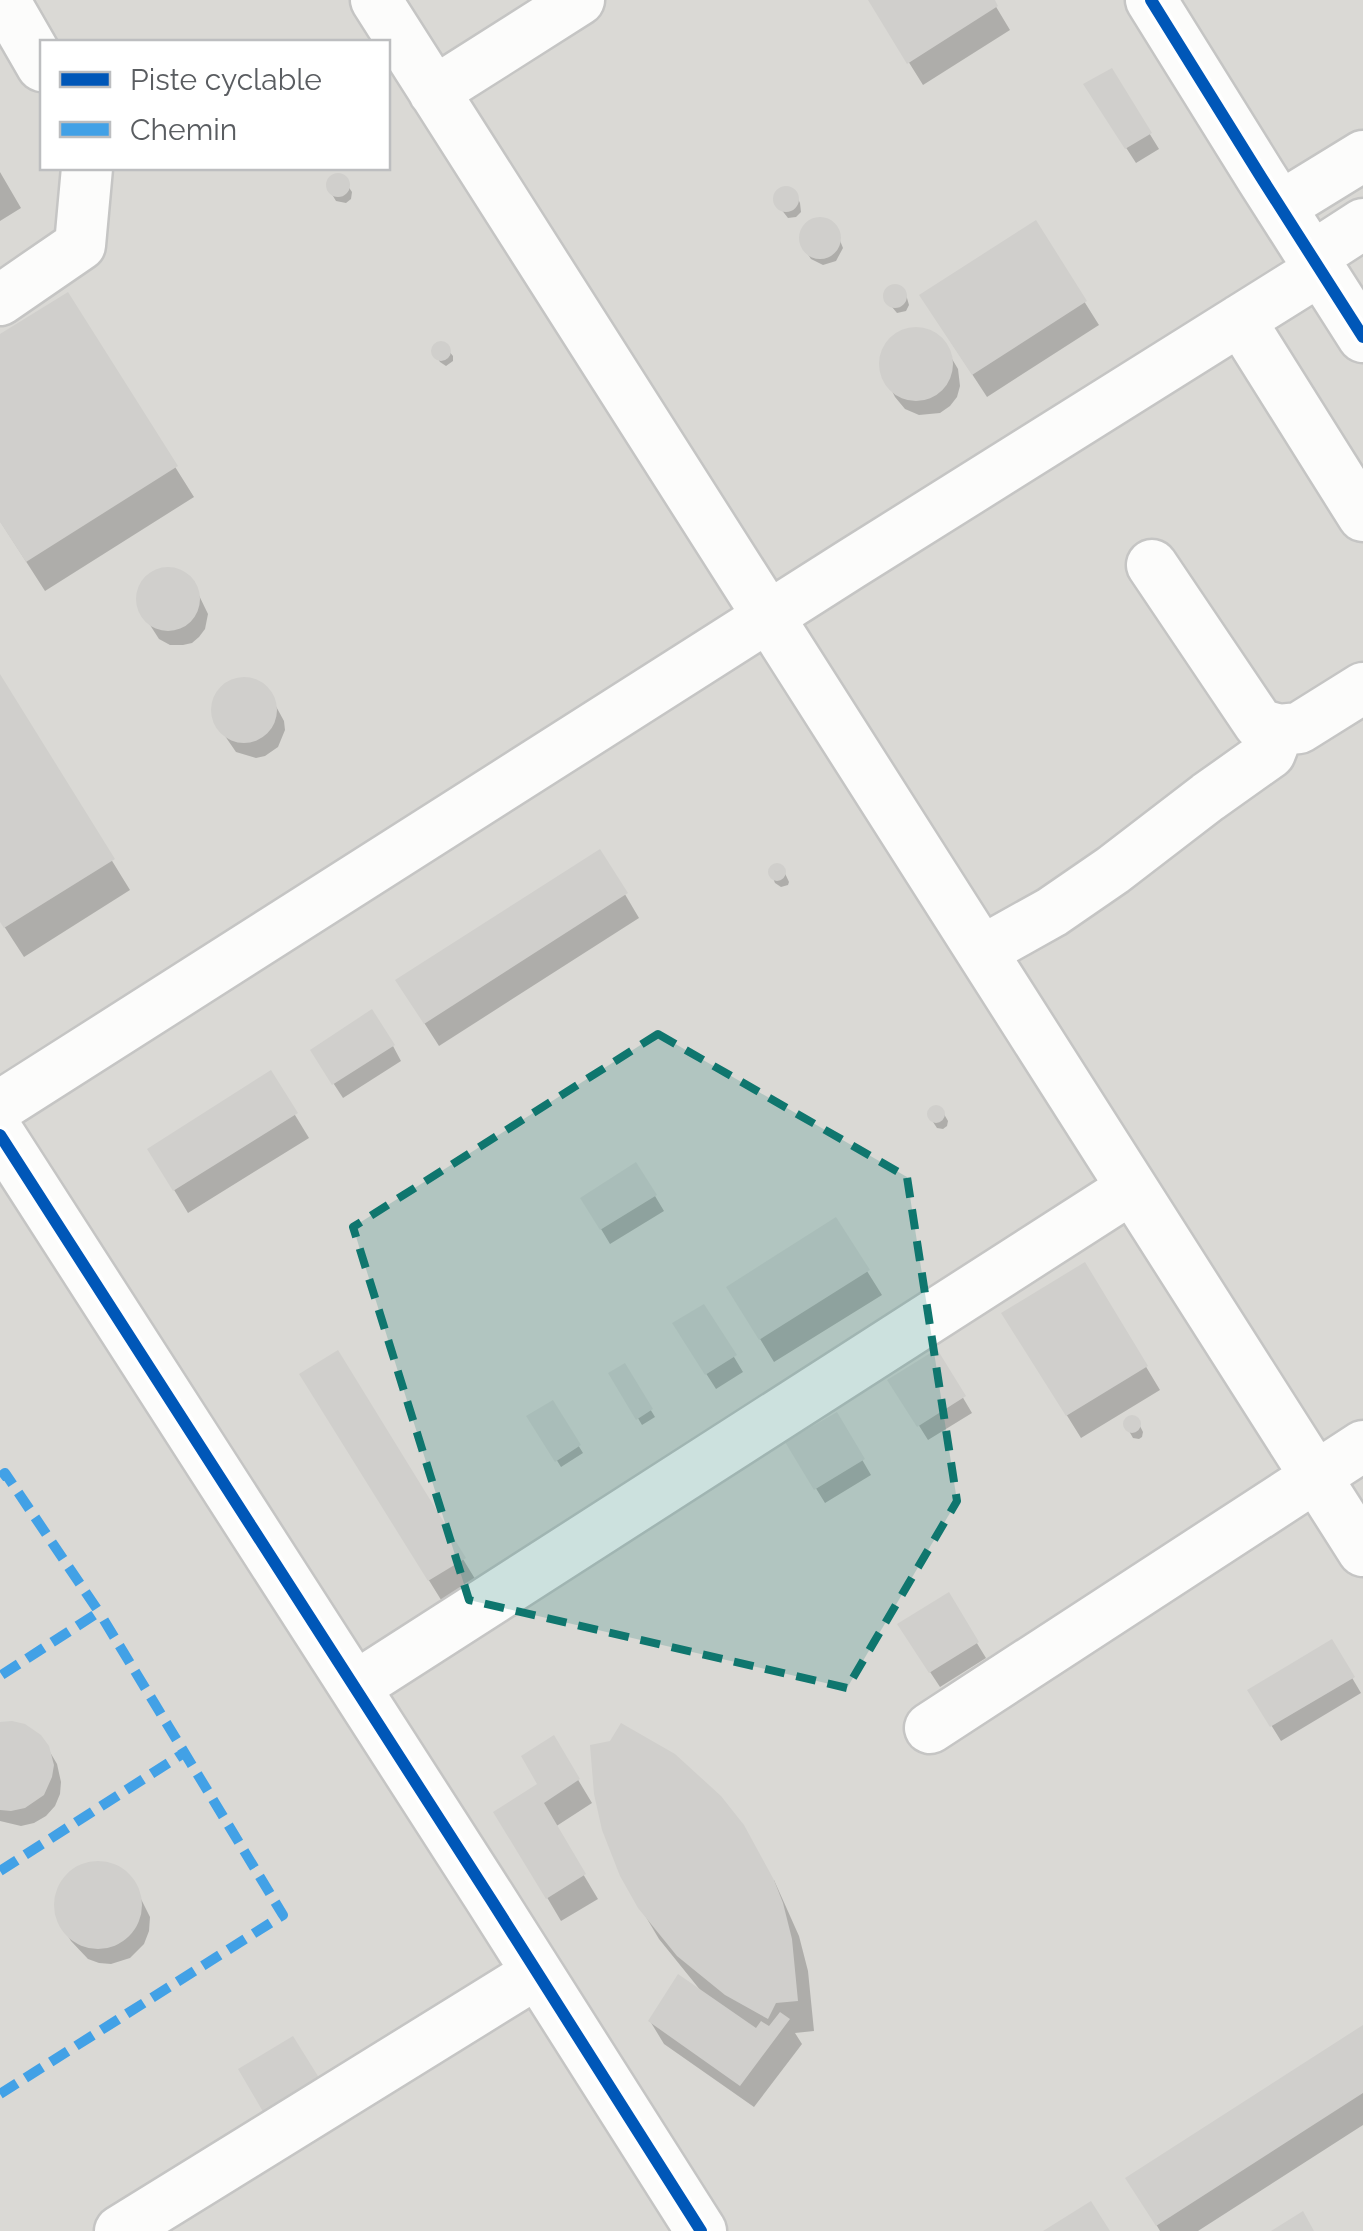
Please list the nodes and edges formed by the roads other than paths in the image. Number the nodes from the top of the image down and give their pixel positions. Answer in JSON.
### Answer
{"nodes":[{"id":1,"x":4,"y":0,"type":"edge"},
{"id":2,"x":376,"y":0,"type":"edge"},
{"id":3,"x":579,"y":0,"type":"edge"},
{"id":4,"x":1151,"y":0,"type":"edge"},
{"id":5,"x":40,"y":63,"type":"edge"},
{"id":6,"x":434,"y":92,"type":"junction"},
{"id":7,"x":1363,"y":156,"type":"edge"},
{"id":8,"x":87,"y":170,"type":"edge"},
{"id":9,"x":1280,"y":207,"type":"junction"},
{"id":10,"x":1363,"y":224,"type":"edge"},
{"id":11,"x":1340,"y":292,"type":"edge"},
{"id":12,"x":0,"y":300,"type":"edge"},
{"id":13,"x":1240,"y":320,"type":"junction"},
{"id":14,"x":1363,"y":516,"type":"edge"},
{"id":15,"x":1152,"y":565,"type":"dead end"},
{"id":16,"x":770,"y":617,"type":"junction"},
{"id":17,"x":1363,"y":688,"type":"edge"},
{"id":18,"x":1279,"y":730,"type":"junction"},
{"id":19,"x":982,"y":951,"type":"junction"},
{"id":20,"x":0,"y":1106,"type":"edge"},
{"id":21,"x":0,"y":1135,"type":"edge"},
{"id":22,"x":1132,"y":1188,"type":"junction"},
{"id":23,"x":1363,"y":1446,"type":"edge"},
{"id":24,"x":1315,"y":1476,"type":"junction"},
{"id":25,"x":1363,"y":1552,"type":"edge"},
{"id":26,"x":355,"y":1687,"type":"junction"},
{"id":27,"x":930,"y":1728,"type":"dead end"},
{"id":28,"x":537,"y":1973,"type":"junction"},
{"id":29,"x":120,"y":2231,"type":"edge"},
{"id":30,"x":701,"y":2231,"type":"edge"}],
"edges":[{"from":1,"to":5,"type":"street"},
{"from":2,"to":6,"type":"street"},
{"from":3,"to":6,"type":"street"},
{"from":4,"to":9,"type":"street"},
{"from":6,"to":16,"type":"street"},
{"from":7,"to":9,"type":"street"},
{"from":8,"to":12,"type":"street"},
{"from":9,"to":11,"type":"street"},
{"from":10,"to":11,"type":"street"},
{"from":11,"to":13,"type":"street"},
{"from":13,"to":14,"type":"street"},
{"from":13,"to":16,"type":"street"},
{"from":15,"to":18,"type":"street"},
{"from":16,"to":19,"type":"street"},
{"from":16,"to":20,"type":"street"},
{"from":17,"to":18,"type":"street"},
{"from":18,"to":19,"type":"street"},
{"from":19,"to":22,"type":"street"},
{"from":21,"to":26,"type":"street"},
{"from":22,"to":24,"type":"street"},
{"from":22,"to":26,"type":"street"},
{"from":23,"to":24,"type":"street"},
{"from":24,"to":25,"type":"street"},
{"from":24,"to":27,"type":"street"},
{"from":26,"to":28,"type":"street"},
{"from":28,"to":29,"type":"street"},
{"from":28,"to":30,"type":"street"}]}
